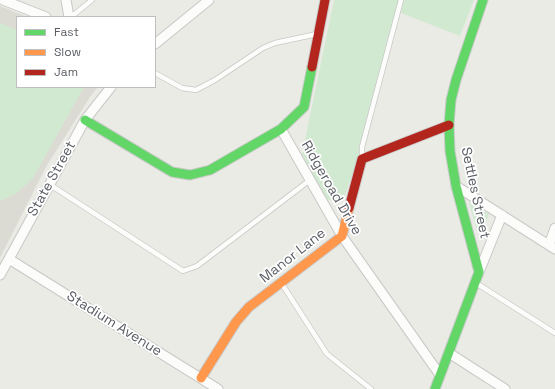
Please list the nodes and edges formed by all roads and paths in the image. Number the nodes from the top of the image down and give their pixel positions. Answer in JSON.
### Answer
{"nodes":[{"id":1,"x":3,"y":0,"type":"edge"},
{"id":2,"x":66,"y":0,"type":"edge"},
{"id":3,"x":92,"y":0,"type":"edge"},
{"id":4,"x":209,"y":0,"type":"edge"},
{"id":5,"x":325,"y":0,"type":"edge"},
{"id":6,"x":401,"y":0,"type":"edge"},
{"id":7,"x":483,"y":0,"type":"edge"},
{"id":8,"x":43,"y":16,"type":"edge"},
{"id":9,"x":70,"y":16,"type":"edge"},
{"id":10,"x":71,"y":16,"type":"edge"},
{"id":11,"x":318,"y":34,"type":"junction"},
{"id":12,"x":156,"y":43,"type":"edge"},
{"id":13,"x":156,"y":74,"type":"edge"},
{"id":14,"x":110,"y":88,"type":"edge"},
{"id":15,"x":85,"y":120,"type":"junction"},
{"id":16,"x":449,"y":125,"type":"junction"},
{"id":17,"x":281,"y":129,"type":"junction"},
{"id":18,"x":362,"y":159,"type":"junction"},
{"id":19,"x":310,"y":180,"type":"junction"},
{"id":20,"x":49,"y":184,"type":"junction"},
{"id":21,"x":456,"y":186,"type":"junction"},
{"id":22,"x":502,"y":215,"type":"junction"},
{"id":23,"x":555,"y":228,"type":"edge"},
{"id":24,"x":342,"y":236,"type":"junction"},
{"id":25,"x":552,"y":247,"type":"edge"},
{"id":26,"x":9,"y":259,"type":"junction"},
{"id":27,"x":479,"y":272,"type":"junction"},
{"id":28,"x":0,"y":275,"type":"edge"},
{"id":29,"x":475,"y":282,"type":"junction"},
{"id":30,"x":281,"y":283,"type":"junction"},
{"id":31,"x":555,"y":333,"type":"edge"},
{"id":32,"x":449,"y":353,"type":"junction"},
{"id":33,"x":440,"y":376,"type":"junction"},
{"id":34,"x":201,"y":378,"type":"junction"},
{"id":35,"x":218,"y":389,"type":"edge"},
{"id":36,"x":371,"y":389,"type":"edge"},
{"id":37,"x":435,"y":389,"type":"edge"},
{"id":38,"x":505,"y":389,"type":"edge"}],
"edges":[{"from":1,"to":8,"type":"street"},
{"from":2,"to":9,"type":"street"},
{"from":3,"to":10,"type":"lane"},
{"from":4,"to":12,"type":"street"},
{"from":5,"to":11,"type":"street"},
{"from":6,"to":18,"type":"lane"},
{"from":7,"to":16,"type":"street","name":"Settles Street"},
{"from":11,"to":13,"type":"lane"},
{"from":11,"to":17,"type":"street"},
{"from":14,"to":15,"type":"street","name":"State Street"},
{"from":15,"to":17,"type":"street"},
{"from":15,"to":20,"type":"street","name":"State Street"},
{"from":16,"to":18,"type":"street"},
{"from":16,"to":21,"type":"street","name":"Settles Street"},
{"from":17,"to":19,"type":"street","name":"Ridgeroad Drive"},
{"from":18,"to":24,"type":"street","name":"Manor Lane"},
{"from":19,"to":20,"type":"lane"},
{"from":19,"to":24,"type":"street","name":"Ridgeroad Drive"},
{"from":20,"to":26,"type":"street","name":"State Street"},
{"from":21,"to":22,"type":"street"},
{"from":21,"to":27,"type":"street","name":"Settles Street"},
{"from":22,"to":25,"type":"street"},
{"from":22,"to":27,"type":"street"},
{"from":23,"to":25,"type":"street"},
{"from":24,"to":30,"type":"street","name":"Manor Lane"},
{"from":24,"to":33,"type":"street","name":"Ridgeroad Drive"},
{"from":26,"to":28,"type":"street","name":"State Street"},
{"from":26,"to":34,"type":"street","name":"Stadium Avenue"},
{"from":27,"to":29,"type":"street"},
{"from":29,"to":31,"type":"lane"},
{"from":29,"to":32,"type":"street"},
{"from":30,"to":34,"type":"street","name":"Manor Lane"},
{"from":30,"to":36,"type":"lane"},
{"from":32,"to":33,"type":"street"},
{"from":32,"to":38,"type":"street"},
{"from":33,"to":37,"type":"street"},
{"from":34,"to":35,"type":"street","name":"Stadium Avenue"}]}
